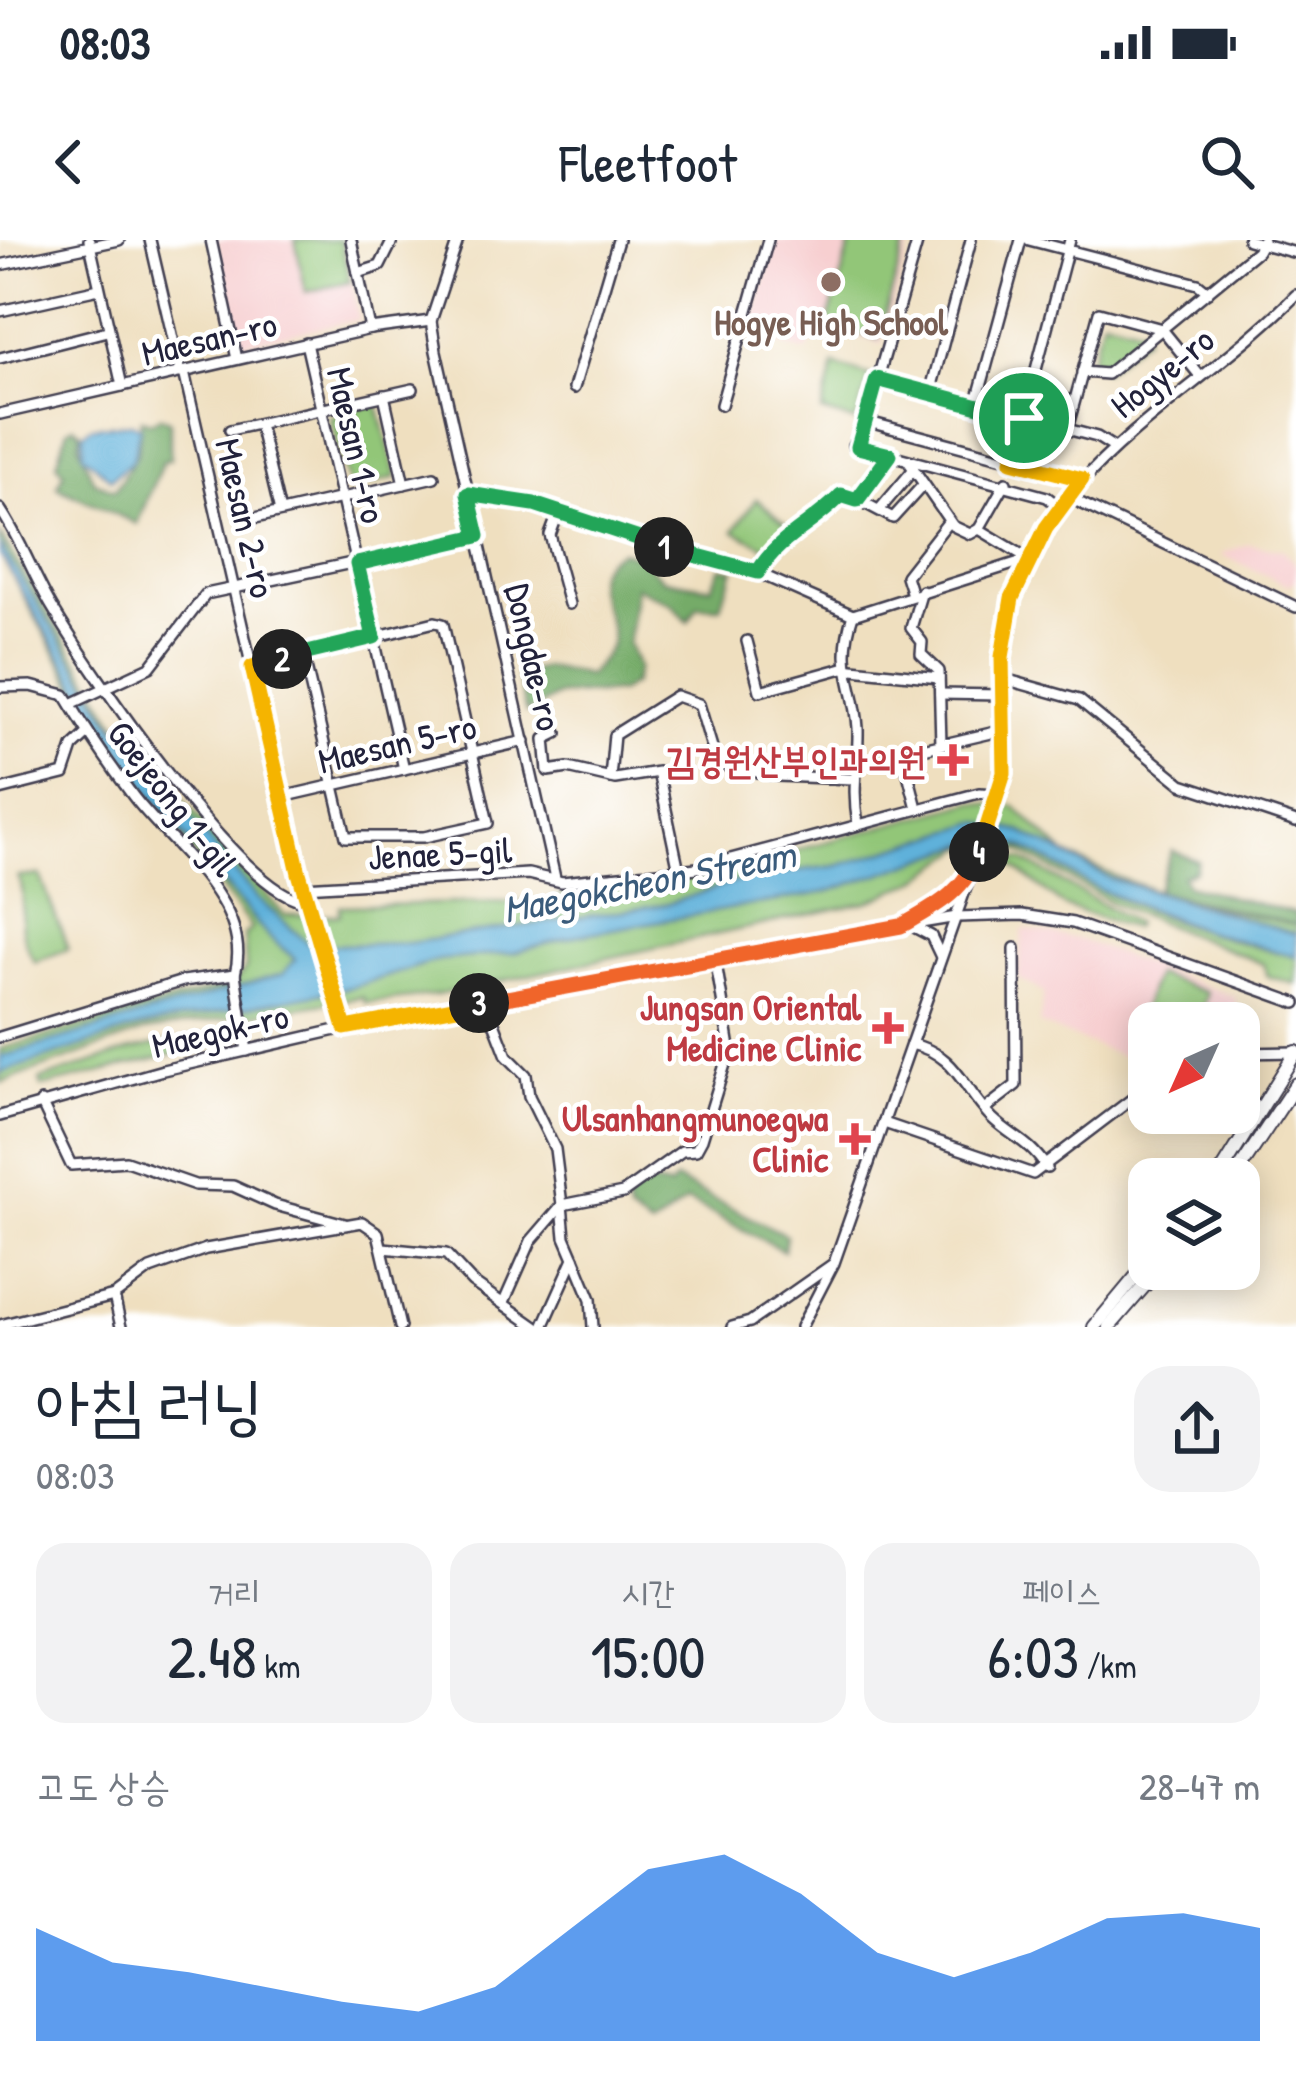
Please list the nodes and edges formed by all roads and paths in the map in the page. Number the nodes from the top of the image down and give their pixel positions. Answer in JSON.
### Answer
{"nodes":[{"id":1,"x":119,"y":240,"type":"edge"},
{"id":2,"x":150,"y":240,"type":"edge"},
{"id":3,"x":211,"y":240,"type":"edge"},
{"id":4,"x":352,"y":240,"type":"edge"},
{"id":5,"x":393,"y":240,"type":"edge"},
{"id":6,"x":458,"y":240,"type":"edge"},
{"id":7,"x":618,"y":240,"type":"edge"},
{"id":8,"x":768,"y":240,"type":"edge"},
{"id":9,"x":918,"y":240,"type":"edge"},
{"id":10,"x":971,"y":240,"type":"edge"},
{"id":11,"x":1025,"y":240,"type":"edge"},
{"id":12,"x":1248,"y":240,"type":"edge"},
{"id":13,"x":1262,"y":242,"type":"edge"},
{"id":14,"x":90,"y":243,"type":"edge"},
{"id":15,"x":1069,"y":245,"type":"edge"},
{"id":16,"x":1296,"y":253,"type":"edge"},
{"id":17,"x":0,"y":265,"type":"edge"},
{"id":18,"x":358,"y":273,"type":"junction"},
{"id":19,"x":99,"y":289,"type":"junction"},
{"id":20,"x":1208,"y":292,"type":"junction"},
{"id":21,"x":1296,"y":296,"type":"edge"},
{"id":22,"x":0,"y":311,"type":"edge"},
{"id":23,"x":431,"y":321,"type":"junction"},
{"id":24,"x":370,"y":329,"type":"junction"},
{"id":25,"x":1162,"y":329,"type":"junction"},
{"id":26,"x":107,"y":331,"type":"junction"},
{"id":27,"x":306,"y":343,"type":"junction"},
{"id":28,"x":0,"y":358,"type":"edge"},
{"id":29,"x":238,"y":359,"type":"junction"},
{"id":30,"x":183,"y":372,"type":"junction"},
{"id":31,"x":1082,"y":372,"type":"junction"},
{"id":32,"x":1200,"y":376,"type":"junction"},
{"id":33,"x":877,"y":379,"type":"junction"},
{"id":34,"x":122,"y":386,"type":"junction"},
{"id":35,"x":413,"y":388,"type":"dead end"},
{"id":36,"x":574,"y":388,"type":"dead end"},
{"id":37,"x":930,"y":393,"type":"junction"},
{"id":38,"x":384,"y":395,"type":"junction"},
{"id":39,"x":721,"y":405,"type":"dead end"},
{"id":40,"x":976,"y":405,"type":"junction"},
{"id":41,"x":322,"y":410,"type":"junction"},
{"id":42,"x":0,"y":414,"type":"edge"},
{"id":43,"x":1024,"y":418,"type":"junction"},
{"id":44,"x":865,"y":421,"type":"junction"},
{"id":45,"x":259,"y":424,"type":"junction"},
{"id":46,"x":1067,"y":429,"type":"junction"},
{"id":47,"x":230,"y":430,"type":"dead end"},
{"id":48,"x":1113,"y":447,"type":"junction"},
{"id":49,"x":890,"y":455,"type":"junction"},
{"id":50,"x":1012,"y":461,"type":"junction"},
{"id":51,"x":911,"y":465,"type":"junction"},
{"id":52,"x":434,"y":477,"type":"dead end"},
{"id":53,"x":1082,"y":479,"type":"junction"},
{"id":54,"x":404,"y":484,"type":"junction"},
{"id":55,"x":1005,"y":484,"type":"junction"},
{"id":56,"x":923,"y":485,"type":"junction"},
{"id":57,"x":468,"y":494,"type":"junction"},
{"id":58,"x":1068,"y":496,"type":"junction"},
{"id":59,"x":342,"y":497,"type":"junction"},
{"id":60,"x":857,"y":500,"type":"junction"},
{"id":61,"x":1060,"y":507,"type":"junction"},
{"id":62,"x":0,"y":509,"type":"edge"},
{"id":63,"x":880,"y":509,"type":"junction"},
{"id":64,"x":280,"y":512,"type":"junction"},
{"id":65,"x":559,"y":512,"type":"junction"},
{"id":66,"x":251,"y":519,"type":"dead end"},
{"id":67,"x":949,"y":521,"type":"junction"},
{"id":68,"x":979,"y":529,"type":"junction"},
{"id":69,"x":478,"y":536,"type":"junction"},
{"id":70,"x":1029,"y":559,"type":"junction"},
{"id":71,"x":357,"y":564,"type":"junction"},
{"id":72,"x":758,"y":572,"type":"junction"},
{"id":73,"x":235,"y":592,"type":"junction"},
{"id":74,"x":917,"y":593,"type":"junction"},
{"id":75,"x":569,"y":604,"type":"dead end"},
{"id":76,"x":1296,"y":607,"type":"edge"},
{"id":77,"x":854,"y":615,"type":"junction"},
{"id":78,"x":374,"y":637,"type":"junction"},
{"id":79,"x":747,"y":640,"type":"dead end"},
{"id":80,"x":303,"y":654,"type":"junction"},
{"id":81,"x":252,"y":667,"type":"junction"},
{"id":82,"x":843,"y":668,"type":"junction"},
{"id":83,"x":940,"y":678,"type":"junction"},
{"id":84,"x":1001,"y":678,"type":"junction"},
{"id":85,"x":0,"y":687,"type":"edge"},
{"id":86,"x":101,"y":690,"type":"junction"},
{"id":87,"x":940,"y":694,"type":"junction"},
{"id":88,"x":1002,"y":695,"type":"junction"},
{"id":89,"x":74,"y":702,"type":"junction"},
{"id":90,"x":1004,"y":730,"type":"junction"},
{"id":91,"x":557,"y":733,"type":"dead end"},
{"id":92,"x":87,"y":734,"type":"junction"},
{"id":93,"x":525,"y":741,"type":"junction"},
{"id":94,"x":940,"y":745,"type":"junction"},
{"id":95,"x":474,"y":753,"type":"junction"},
{"id":96,"x":404,"y":769,"type":"junction"},
{"id":97,"x":610,"y":778,"type":"junction"},
{"id":98,"x":853,"y":779,"type":"junction"},
{"id":99,"x":332,"y":785,"type":"junction"},
{"id":100,"x":0,"y":790,"type":"edge"},
{"id":101,"x":999,"y":794,"type":"junction"},
{"id":102,"x":282,"y":797,"type":"junction"},
{"id":103,"x":917,"y":808,"type":"junction"},
{"id":104,"x":1296,"y":822,"type":"edge"},
{"id":105,"x":858,"y":824,"type":"junction"},
{"id":106,"x":678,"y":866,"type":"junction"},
{"id":107,"x":555,"y":878,"type":"junction"},
{"id":108,"x":970,"y":878,"type":"junction"},
{"id":109,"x":303,"y":886,"type":"junction"},
{"id":110,"x":308,"y":905,"type":"junction"},
{"id":111,"x":957,"y":917,"type":"junction"},
{"id":112,"x":905,"y":926,"type":"junction"},
{"id":113,"x":1015,"y":948,"type":"dead end"},
{"id":114,"x":715,"y":957,"type":"junction"},
{"id":115,"x":942,"y":959,"type":"junction"},
{"id":116,"x":236,"y":979,"type":"junction"},
{"id":117,"x":1280,"y":997,"type":"junction"},
{"id":118,"x":486,"y":1002,"type":"junction"},
{"id":119,"x":1296,"y":1003,"type":"edge"},
{"id":120,"x":1296,"y":1014,"type":"edge"},
{"id":121,"x":345,"y":1028,"type":"junction"},
{"id":122,"x":0,"y":1037,"type":"edge"},
{"id":123,"x":911,"y":1044,"type":"junction"},
{"id":124,"x":247,"y":1051,"type":"junction"},
{"id":125,"x":1296,"y":1052,"type":"edge"},
{"id":126,"x":1260,"y":1053,"type":"edge"},
{"id":127,"x":1292,"y":1086,"type":"edge"},
{"id":128,"x":41,"y":1102,"type":"junction"},
{"id":129,"x":1128,"y":1103,"type":"edge"},
{"id":130,"x":985,"y":1109,"type":"junction"},
{"id":131,"x":0,"y":1116,"type":"edge"},
{"id":132,"x":884,"y":1123,"type":"junction"},
{"id":133,"x":1234,"y":1158,"type":"edge"},
{"id":134,"x":1246,"y":1158,"type":"edge"},
{"id":135,"x":1047,"y":1168,"type":"junction"},
{"id":136,"x":562,"y":1205,"type":"junction"},
{"id":137,"x":345,"y":1224,"type":"junction"},
{"id":138,"x":383,"y":1248,"type":"junction"},
{"id":139,"x":574,"y":1258,"type":"junction"},
{"id":140,"x":834,"y":1263,"type":"junction"},
{"id":141,"x":1128,"y":1286,"type":"edge"},
{"id":142,"x":1141,"y":1290,"type":"edge"},
{"id":143,"x":114,"y":1296,"type":"junction"},
{"id":144,"x":503,"y":1301,"type":"junction"},
{"id":145,"x":6,"y":1325,"type":"edge"},
{"id":146,"x":121,"y":1327,"type":"edge"},
{"id":147,"x":400,"y":1327,"type":"edge"},
{"id":148,"x":540,"y":1327,"type":"edge"},
{"id":149,"x":593,"y":1327,"type":"edge"},
{"id":150,"x":732,"y":1327,"type":"edge"},
{"id":151,"x":801,"y":1327,"type":"edge"},
{"id":152,"x":1094,"y":1327,"type":"edge"},
{"id":153,"x":1109,"y":1327,"type":"edge"}],
"edges":[{"from":1,"to":14,"type":"street"},
{"from":2,"to":30,"type":"street","name":"Maesan 2-ro"},
{"from":3,"to":29,"type":"street"},
{"from":4,"to":18,"type":"street"},
{"from":5,"to":18,"type":"street"},
{"from":6,"to":23,"type":"street"},
{"from":7,"to":36,"type":"street"},
{"from":8,"to":39,"type":"street"},
{"from":9,"to":33,"type":"street"},
{"from":10,"to":37,"type":"street"},
{"from":11,"to":15,"type":"street"},
{"from":11,"to":40,"type":"street"},
{"from":12,"to":13,"type":"street"},
{"from":13,"to":16,"type":"street"},
{"from":13,"to":20,"type":"street"},
{"from":14,"to":17,"type":"street"},
{"from":14,"to":19,"type":"street"},
{"from":15,"to":20,"type":"street"},
{"from":15,"to":43,"type":"street"},
{"from":18,"to":24,"type":"street"},
{"from":19,"to":22,"type":"street"},
{"from":19,"to":26,"type":"street"},
{"from":20,"to":25,"type":"street"},
{"from":21,"to":32,"type":"street","name":"Hogye-ro"},
{"from":23,"to":24,"type":"street","name":"Maesan-ro"},
{"from":23,"to":57,"type":"street","name":"Dongdae-ro"},
{"from":24,"to":27,"type":"street","name":"Maesan-ro"},
{"from":25,"to":31,"type":"street"},
{"from":25,"to":31,"type":"street"},
{"from":25,"to":32,"type":"street"},
{"from":26,"to":28,"type":"street"},
{"from":26,"to":34,"type":"street"},
{"from":27,"to":29,"type":"street","name":"Maesan-ro"},
{"from":27,"to":41,"type":"street","name":"Maesan 1-ro"},
{"from":29,"to":30,"type":"street","name":"Maesan-ro"},
{"from":30,"to":34,"type":"street","name":"Maesan-ro"},
{"from":30,"to":73,"type":"street","name":"Maesan 2-ro"},
{"from":31,"to":46,"type":"street"},
{"from":32,"to":48,"type":"street","name":"Hogye-ro"},
{"from":33,"to":37,"type":"street"},
{"from":33,"to":44,"type":"street"},
{"from":34,"to":42,"type":"street","name":"Maesan-ro"},
{"from":35,"to":38,"type":"street"},
{"from":37,"to":40,"type":"street"},
{"from":38,"to":41,"type":"street"},
{"from":38,"to":54,"type":"street"},
{"from":40,"to":43,"type":"street"},
{"from":41,"to":45,"type":"street"},
{"from":41,"to":59,"type":"street","name":"Maesan 1-ro"},
{"from":43,"to":46,"type":"street"},
{"from":43,"to":50,"type":"street"},
{"from":44,"to":49,"type":"street"},
{"from":44,"to":50,"type":"street"},
{"from":45,"to":47,"type":"street"},
{"from":45,"to":64,"type":"street"},
{"from":46,"to":48,"type":"street"},
{"from":48,"to":53,"type":"street","name":"Hogye-ro"},
{"from":49,"to":51,"type":"street"},
{"from":49,"to":60,"type":"street"},
{"from":50,"to":53,"type":"street"},
{"from":51,"to":55,"type":"street"},
{"from":51,"to":56,"type":"street"},
{"from":51,"to":63,"type":"street"},
{"from":52,"to":54,"type":"street"},
{"from":53,"to":58,"type":"street","name":"Hogye-ro"},
{"from":54,"to":59,"type":"street"},
{"from":55,"to":61,"type":"street"},
{"from":55,"to":68,"type":"street"},
{"from":56,"to":63,"type":"street"},
{"from":56,"to":67,"type":"street"},
{"from":57,"to":65,"type":"street"},
{"from":57,"to":69,"type":"street","name":"Dongdae-ro"},
{"from":58,"to":61,"type":"street","name":"Hogye-ro"},
{"from":58,"to":76,"type":"street"},
{"from":59,"to":64,"type":"street"},
{"from":59,"to":71,"type":"street","name":"Maesan 1-ro"},
{"from":60,"to":63,"type":"street"},
{"from":60,"to":72,"type":"street"},
{"from":61,"to":70,"type":"street","name":"Hogye-ro"},
{"from":62,"to":86,"type":"street"},
{"from":64,"to":66,"type":"street"},
{"from":65,"to":72,"type":"street"},
{"from":65,"to":75,"type":"street"},
{"from":67,"to":68,"type":"street"},
{"from":67,"to":74,"type":"street"},
{"from":68,"to":70,"type":"street"},
{"from":69,"to":71,"type":"street"},
{"from":69,"to":93,"type":"street","name":"Dongdae-ro"},
{"from":70,"to":74,"type":"street"},
{"from":70,"to":84,"type":"street","name":"Hogye-ro"},
{"from":71,"to":73,"type":"street"},
{"from":71,"to":78,"type":"street","name":"Maesan 1-ro"},
{"from":72,"to":77,"type":"street"},
{"from":73,"to":81,"type":"street","name":"Maesan 2-ro"},
{"from":73,"to":86,"type":"street"},
{"from":74,"to":77,"type":"street"},
{"from":74,"to":83,"type":"street"},
{"from":77,"to":82,"type":"street"},
{"from":78,"to":80,"type":"street"},
{"from":78,"to":95,"type":"street"},
{"from":78,"to":96,"type":"street","name":"Maesan 1-ro"},
{"from":79,"to":82,"type":"street"},
{"from":80,"to":81,"type":"street"},
{"from":80,"to":99,"type":"street"},
{"from":81,"to":102,"type":"street","name":"Maesan 2-ro"},
{"from":82,"to":83,"type":"street"},
{"from":82,"to":98,"type":"street"},
{"from":83,"to":87,"type":"street"},
{"from":84,"to":88,"type":"street","name":"Hogye-ro"},
{"from":84,"to":104,"type":"street"},
{"from":85,"to":89,"type":"street","name":"Goejeong 1-gil"},
{"from":86,"to":89,"type":"street"},
{"from":86,"to":110,"type":"street"},
{"from":87,"to":88,"type":"street"},
{"from":87,"to":94,"type":"street"},
{"from":88,"to":90,"type":"street","name":"Hogye-ro"},
{"from":89,"to":92,"type":"street","name":"Goejeong 1-gil"},
{"from":90,"to":94,"type":"street"},
{"from":90,"to":101,"type":"street","name":"Hogye-ro"},
{"from":91,"to":97,"type":"street"},
{"from":92,"to":100,"type":"street"},
{"from":92,"to":116,"type":"street","name":"Goejeong 1-gil"},
{"from":93,"to":95,"type":"street","name":"Maesan 5-ro"},
{"from":93,"to":107,"type":"street","name":"Dongdae-ro"},
{"from":94,"to":103,"type":"street"},
{"from":95,"to":96,"type":"street","name":"Maesan 5-ro"},
{"from":95,"to":99,"type":"street"},
{"from":96,"to":99,"type":"street","name":"Maesan 5-ro"},
{"from":97,"to":98,"type":"street"},
{"from":97,"to":106,"type":"street"},
{"from":98,"to":105,"type":"street"},
{"from":99,"to":102,"type":"street","name":"Maesan 5-ro"},
{"from":101,"to":103,"type":"street","name":"Jenae 5-gil"},
{"from":101,"to":108,"type":"street","name":"Hogye-ro"},
{"from":102,"to":109,"type":"street","name":"Maesan 2-ro"},
{"from":103,"to":105,"type":"street","name":"Jenae 5-gil"},
{"from":105,"to":106,"type":"street","name":"Jenae 5-gil"},
{"from":106,"to":107,"type":"street","name":"Jenae 5-gil"},
{"from":107,"to":109,"type":"street","name":"Jenae 5-gil"},
{"from":108,"to":111,"type":"street"},
{"from":108,"to":112,"type":"street"},
{"from":109,"to":110,"type":"street","name":"Maesan 2-ro"},
{"from":110,"to":121,"type":"street","name":"Maesan 2-ro"},
{"from":111,"to":112,"type":"street","name":"Maegok-ro"},
{"from":111,"to":115,"type":"street"},
{"from":111,"to":117,"type":"street","name":"Maegok-ro"},
{"from":112,"to":114,"type":"street","name":"Maegok-ro"},
{"from":112,"to":115,"type":"street"},
{"from":113,"to":130,"type":"street"},
{"from":114,"to":118,"type":"street","name":"Maegok-ro"},
{"from":114,"to":136,"type":"street"},
{"from":115,"to":123,"type":"street"},
{"from":116,"to":122,"type":"street"},
{"from":116,"to":124,"type":"street","name":"Goejeong 1-gil"},
{"from":117,"to":119,"type":"street","name":"Maegok-ro"},
{"from":117,"to":120,"type":"street"},
{"from":118,"to":121,"type":"street","name":"Maegok-ro"},
{"from":118,"to":136,"type":"street"},
{"from":121,"to":124,"type":"street","name":"Maegok-ro"},
{"from":123,"to":130,"type":"street"},
{"from":123,"to":132,"type":"street"},
{"from":124,"to":128,"type":"street","name":"Maegok-ro"},
{"from":125,"to":126,"type":"street"},
{"from":125,"to":127,"type":"main road"},
{"from":127,"to":133,"type":"main road"},
{"from":127,"to":134,"type":"main road"},
{"from":128,"to":131,"type":"street","name":"Maegok-ro"},
{"from":128,"to":137,"type":"street"},
{"from":129,"to":135,"type":"street"},
{"from":130,"to":135,"type":"street"},
{"from":132,"to":135,"type":"street"},
{"from":132,"to":140,"type":"street"},
{"from":136,"to":139,"type":"street"},
{"from":136,"to":144,"type":"street"},
{"from":137,"to":138,"type":"street"},
{"from":137,"to":143,"type":"street"},
{"from":138,"to":144,"type":"street"},
{"from":138,"to":147,"type":"street"},
{"from":139,"to":148,"type":"street"},
{"from":139,"to":149,"type":"street"},
{"from":140,"to":150,"type":"street"},
{"from":140,"to":151,"type":"street"},
{"from":141,"to":152,"type":"main road"},
{"from":142,"to":153,"type":"main road"},
{"from":143,"to":145,"type":"street"},
{"from":143,"to":146,"type":"street"},
{"from":144,"to":148,"type":"street"}]}
